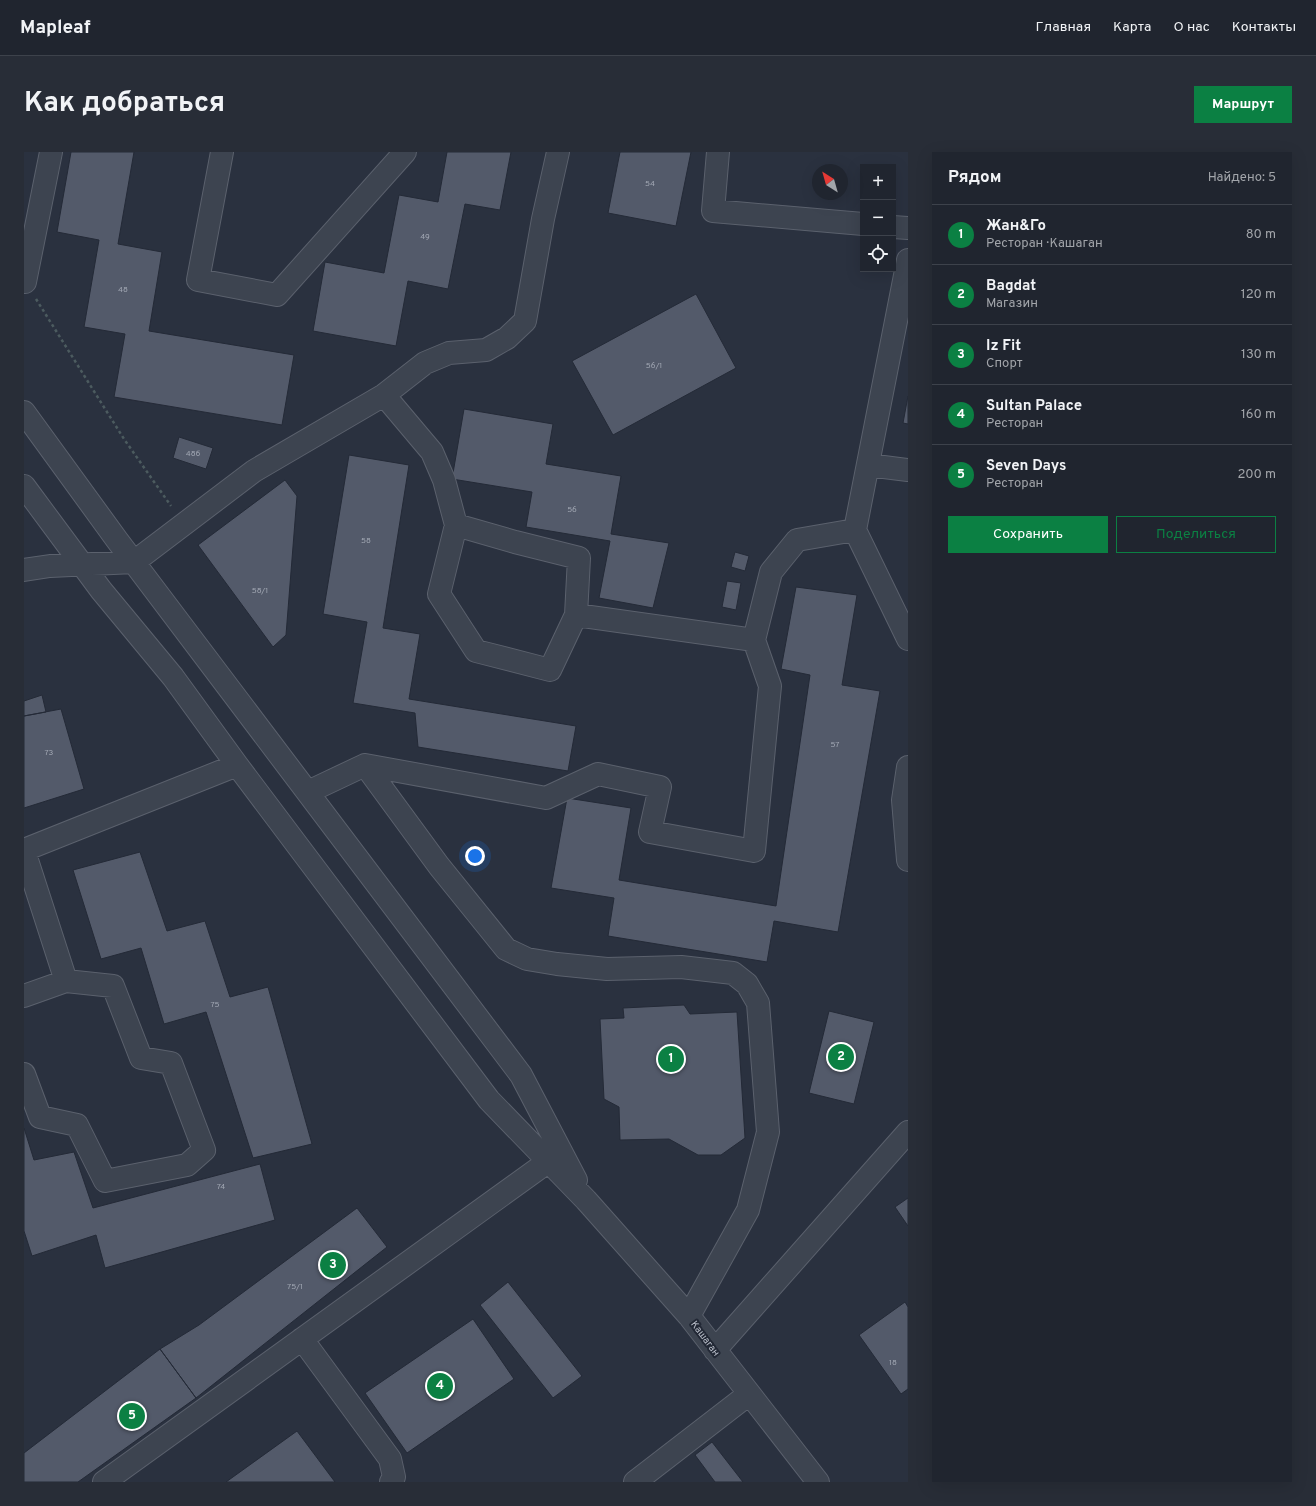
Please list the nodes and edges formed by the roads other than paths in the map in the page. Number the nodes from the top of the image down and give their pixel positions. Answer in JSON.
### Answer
{"nodes":[{"id":1,"x":51,"y":152,"type":"edge"},
{"id":2,"x":222,"y":152,"type":"edge"},
{"id":3,"x":405,"y":152,"type":"edge"},
{"id":4,"x":558,"y":152,"type":"edge"},
{"id":5,"x":718,"y":152,"type":"edge"},
{"id":6,"x":860,"y":224,"type":"edge"},
{"id":7,"x":896,"y":227,"type":"edge"},
{"id":8,"x":908,"y":228,"type":"edge"},
{"id":9,"x":908,"y":260,"type":"edge"},
{"id":10,"x":25,"y":282,"type":"road end"},
{"id":11,"x":384,"y":395,"type":"junction"},
{"id":12,"x":24,"y":412,"type":"edge"},
{"id":13,"x":868,"y":465,"type":"junction"},
{"id":14,"x":908,"y":470,"type":"edge"},
{"id":15,"x":24,"y":486,"type":"edge"},
{"id":16,"x":456,"y":525,"type":"junction"},
{"id":17,"x":855,"y":530,"type":"junction"},
{"id":18,"x":134,"y":562,"type":"junction"},
{"id":19,"x":82,"y":564,"type":"junction"},
{"id":20,"x":24,"y":570,"type":"edge"},
{"id":21,"x":576,"y":615,"type":"junction"},
{"id":22,"x":908,"y":639,"type":"edge"},
{"id":23,"x":754,"y":640,"type":"junction"},
{"id":24,"x":236,"y":765,"type":"junction"},
{"id":25,"x":365,"y":765,"type":"junction"},
{"id":26,"x":908,"y":767,"type":"edge"},
{"id":27,"x":308,"y":792,"type":"junction"},
{"id":28,"x":24,"y":851,"type":"edge"},
{"id":29,"x":908,"y":860,"type":"edge"},
{"id":30,"x":66,"y":981,"type":"junction"},
{"id":31,"x":24,"y":996,"type":"edge"},
{"id":32,"x":24,"y":1074,"type":"edge"},
{"id":33,"x":908,"y":1132,"type":"edge"},
{"id":34,"x":555,"y":1157,"type":"junction"},
{"id":35,"x":689,"y":1316,"type":"junction"},
{"id":36,"x":302,"y":1339,"type":"junction"},
{"id":37,"x":715,"y":1350,"type":"junction"},
{"id":38,"x":749,"y":1394,"type":"junction"},
{"id":39,"x":104,"y":1482,"type":"edge"},
{"id":40,"x":391,"y":1482,"type":"edge"},
{"id":41,"x":635,"y":1482,"type":"edge"},
{"id":42,"x":818,"y":1482,"type":"edge"}],
"edges":[{"from":1,"to":10,"type":"street"},
{"from":2,"to":3,"type":"street"},
{"from":4,"to":11,"type":"street"},
{"from":5,"to":6,"type":"street"},
{"from":7,"to":8,"type":"street"},
{"from":9,"to":13,"type":"street"},
{"from":11,"to":16,"type":"street"},
{"from":11,"to":18,"type":"street"},
{"from":12,"to":18,"type":"street","name":"Кашаган"},
{"from":13,"to":14,"type":"street"},
{"from":13,"to":17,"type":"street"},
{"from":15,"to":19,"type":"street"},
{"from":16,"to":21,"type":"street"},
{"from":16,"to":21,"type":"street"},
{"from":17,"to":22,"type":"street"},
{"from":17,"to":23,"type":"street"},
{"from":18,"to":19,"type":"street"},
{"from":18,"to":27,"type":"street","name":"Кашаган"},
{"from":19,"to":20,"type":"street"},
{"from":19,"to":24,"type":"street"},
{"from":21,"to":23,"type":"street"},
{"from":23,"to":25,"type":"street"},
{"from":24,"to":28,"type":"street"},
{"from":24,"to":34,"type":"street"},
{"from":25,"to":27,"type":"street"},
{"from":25,"to":35,"type":"street"},
{"from":26,"to":29,"type":"street"},
{"from":27,"to":34,"type":"street","name":"Кашаган"},
{"from":28,"to":30,"type":"street"},
{"from":30,"to":31,"type":"street"},
{"from":30,"to":32,"type":"street"},
{"from":33,"to":37,"type":"street"},
{"from":34,"to":35,"type":"street","name":"Кашаган"},
{"from":34,"to":36,"type":"street"},
{"from":35,"to":37,"type":"street","name":"Кашаган"},
{"from":36,"to":39,"type":"street"},
{"from":36,"to":40,"type":"street"},
{"from":37,"to":38,"type":"street","name":"Кашаган"},
{"from":38,"to":41,"type":"street"},
{"from":38,"to":42,"type":"street","name":"Кашаган"}]}
